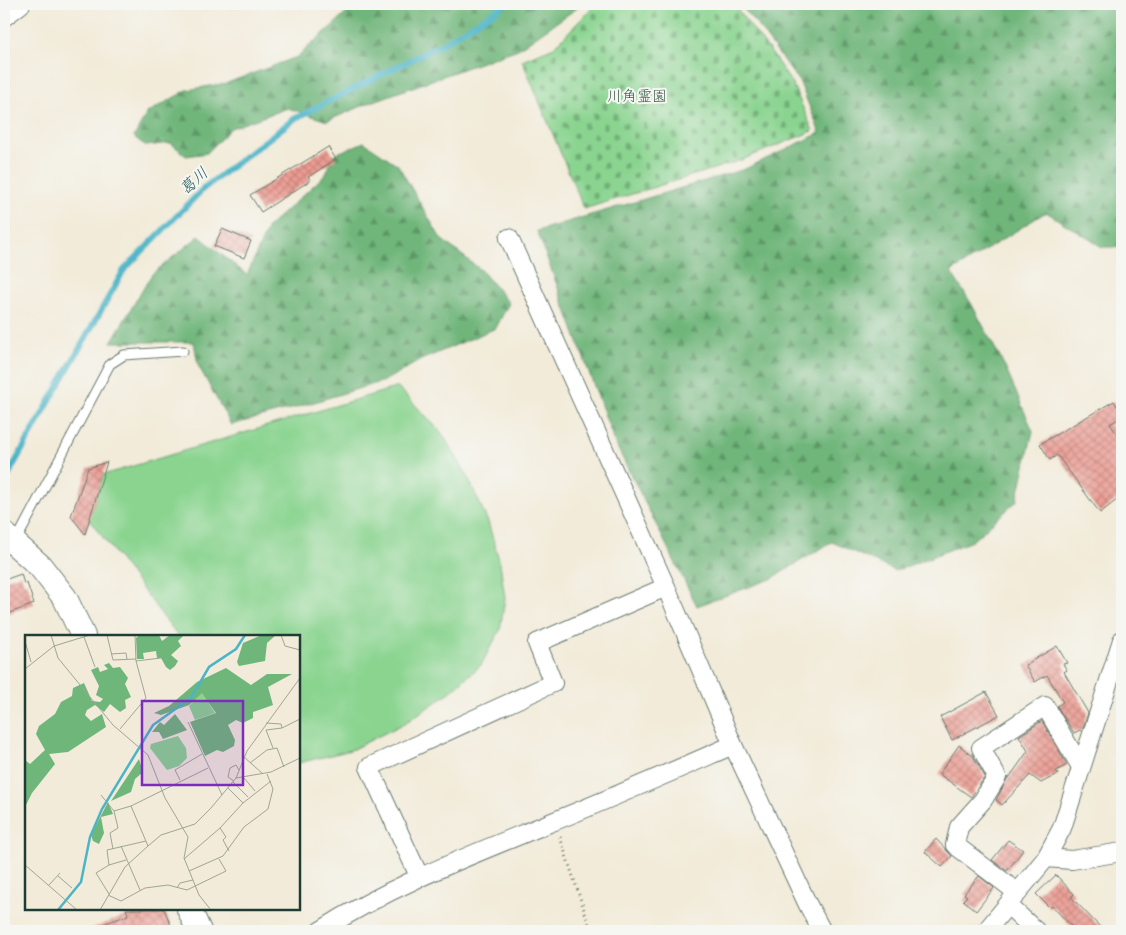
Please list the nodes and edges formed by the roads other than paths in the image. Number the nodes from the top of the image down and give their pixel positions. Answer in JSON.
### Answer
{"nodes":[{"id":1,"x":21,"y":4,"type":"edge"},
{"id":2,"x":4,"y":17,"type":"edge"},
{"id":3,"x":509,"y":238,"type":"dead end"},
{"id":4,"x":184,"y":351,"type":"dead end"},
{"id":5,"x":8,"y":538,"type":"edge"},
{"id":6,"x":666,"y":587,"type":"junction"},
{"id":7,"x":83,"y":635,"type":"edge"},
{"id":8,"x":1122,"y":640,"type":"edge"},
{"id":9,"x":733,"y":745,"type":"junction"},
{"id":10,"x":1081,"y":767,"type":"junction"},
{"id":11,"x":1122,"y":852,"type":"edge"},
{"id":12,"x":1046,"y":858,"type":"junction"},
{"id":13,"x":419,"y":876,"type":"junction"},
{"id":14,"x":1013,"y":899,"type":"junction"},
{"id":15,"x":189,"y":910,"type":"edge"},
{"id":16,"x":199,"y":931,"type":"edge"},
{"id":17,"x":320,"y":931,"type":"edge"},
{"id":18,"x":822,"y":931,"type":"edge"},
{"id":19,"x":986,"y":931,"type":"edge"},
{"id":20,"x":1036,"y":931,"type":"edge"}],
"edges":[{"from":1,"to":2,"type":"street"},
{"from":3,"to":6,"type":"street"},
{"from":4,"to":5,"type":"lane"},
{"from":5,"to":7,"type":"street"},
{"from":6,"to":9,"type":"street"},
{"from":6,"to":13,"type":"street"},
{"from":8,"to":10,"type":"street"},
{"from":9,"to":13,"type":"street"},
{"from":9,"to":18,"type":"street"},
{"from":10,"to":12,"type":"street"},
{"from":10,"to":14,"type":"street"},
{"from":11,"to":12,"type":"street"},
{"from":12,"to":14,"type":"street"},
{"from":13,"to":17,"type":"street"},
{"from":14,"to":19,"type":"street"},
{"from":14,"to":20,"type":"street"},
{"from":15,"to":16,"type":"street"}]}
